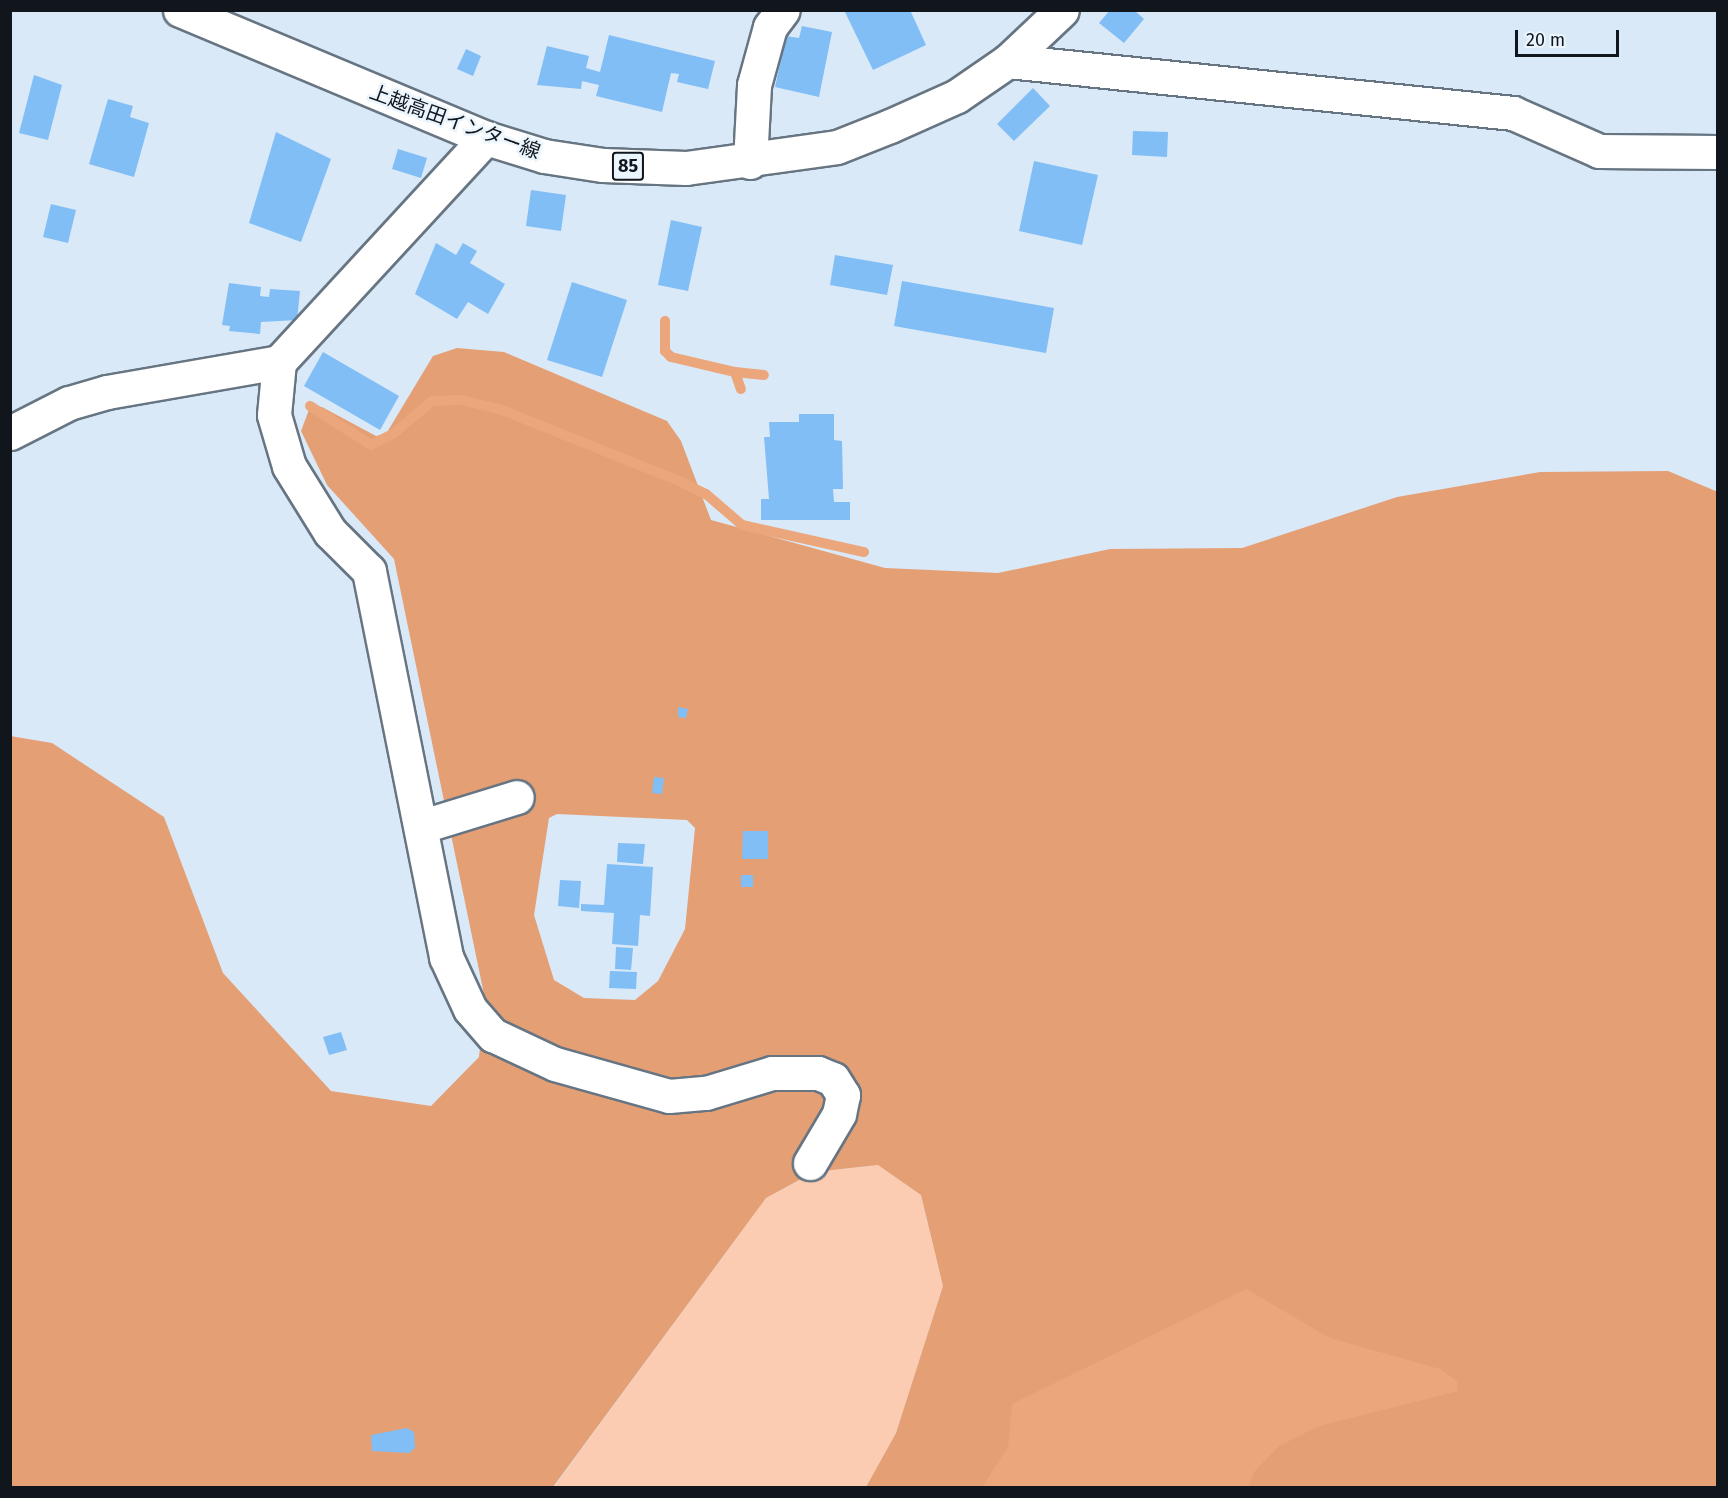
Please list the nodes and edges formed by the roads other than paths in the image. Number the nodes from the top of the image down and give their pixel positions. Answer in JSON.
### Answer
{"nodes":[{"id":1,"x":180,"y":10,"type":"edge"},
{"id":2,"x":783,"y":10,"type":"edge"},
{"id":3,"x":1062,"y":10,"type":"edge"},
{"id":4,"x":1008,"y":61,"type":"junction"},
{"id":5,"x":486,"y":138,"type":"junction"},
{"id":6,"x":1718,"y":152,"type":"edge"},
{"id":7,"x":750,"y":162,"type":"junction"},
{"id":8,"x":279,"y":362,"type":"junction"},
{"id":9,"x":10,"y":433,"type":"edge"},
{"id":10,"x":517,"y":797,"type":"dead end"},
{"id":11,"x":423,"y":826,"type":"junction"},
{"id":12,"x":810,"y":1163,"type":"dead end"}],
"edges":[{"from":1,"to":5,"type":"street","name":"上越高田インター線","number":"85"},
{"from":2,"to":7,"type":"street"},
{"from":3,"to":4,"type":"street","name":"上越高田インター線","number":"85"},
{"from":4,"to":6,"type":"street"},
{"from":4,"to":7,"type":"street","name":"上越高田インター線","number":"85"},
{"from":5,"to":7,"type":"street","name":"上越高田インター線","number":"85"},
{"from":5,"to":8,"type":"street"},
{"from":8,"to":9,"type":"street"},
{"from":8,"to":11,"type":"street"},
{"from":10,"to":11,"type":"street"},
{"from":11,"to":12,"type":"street"}]}
